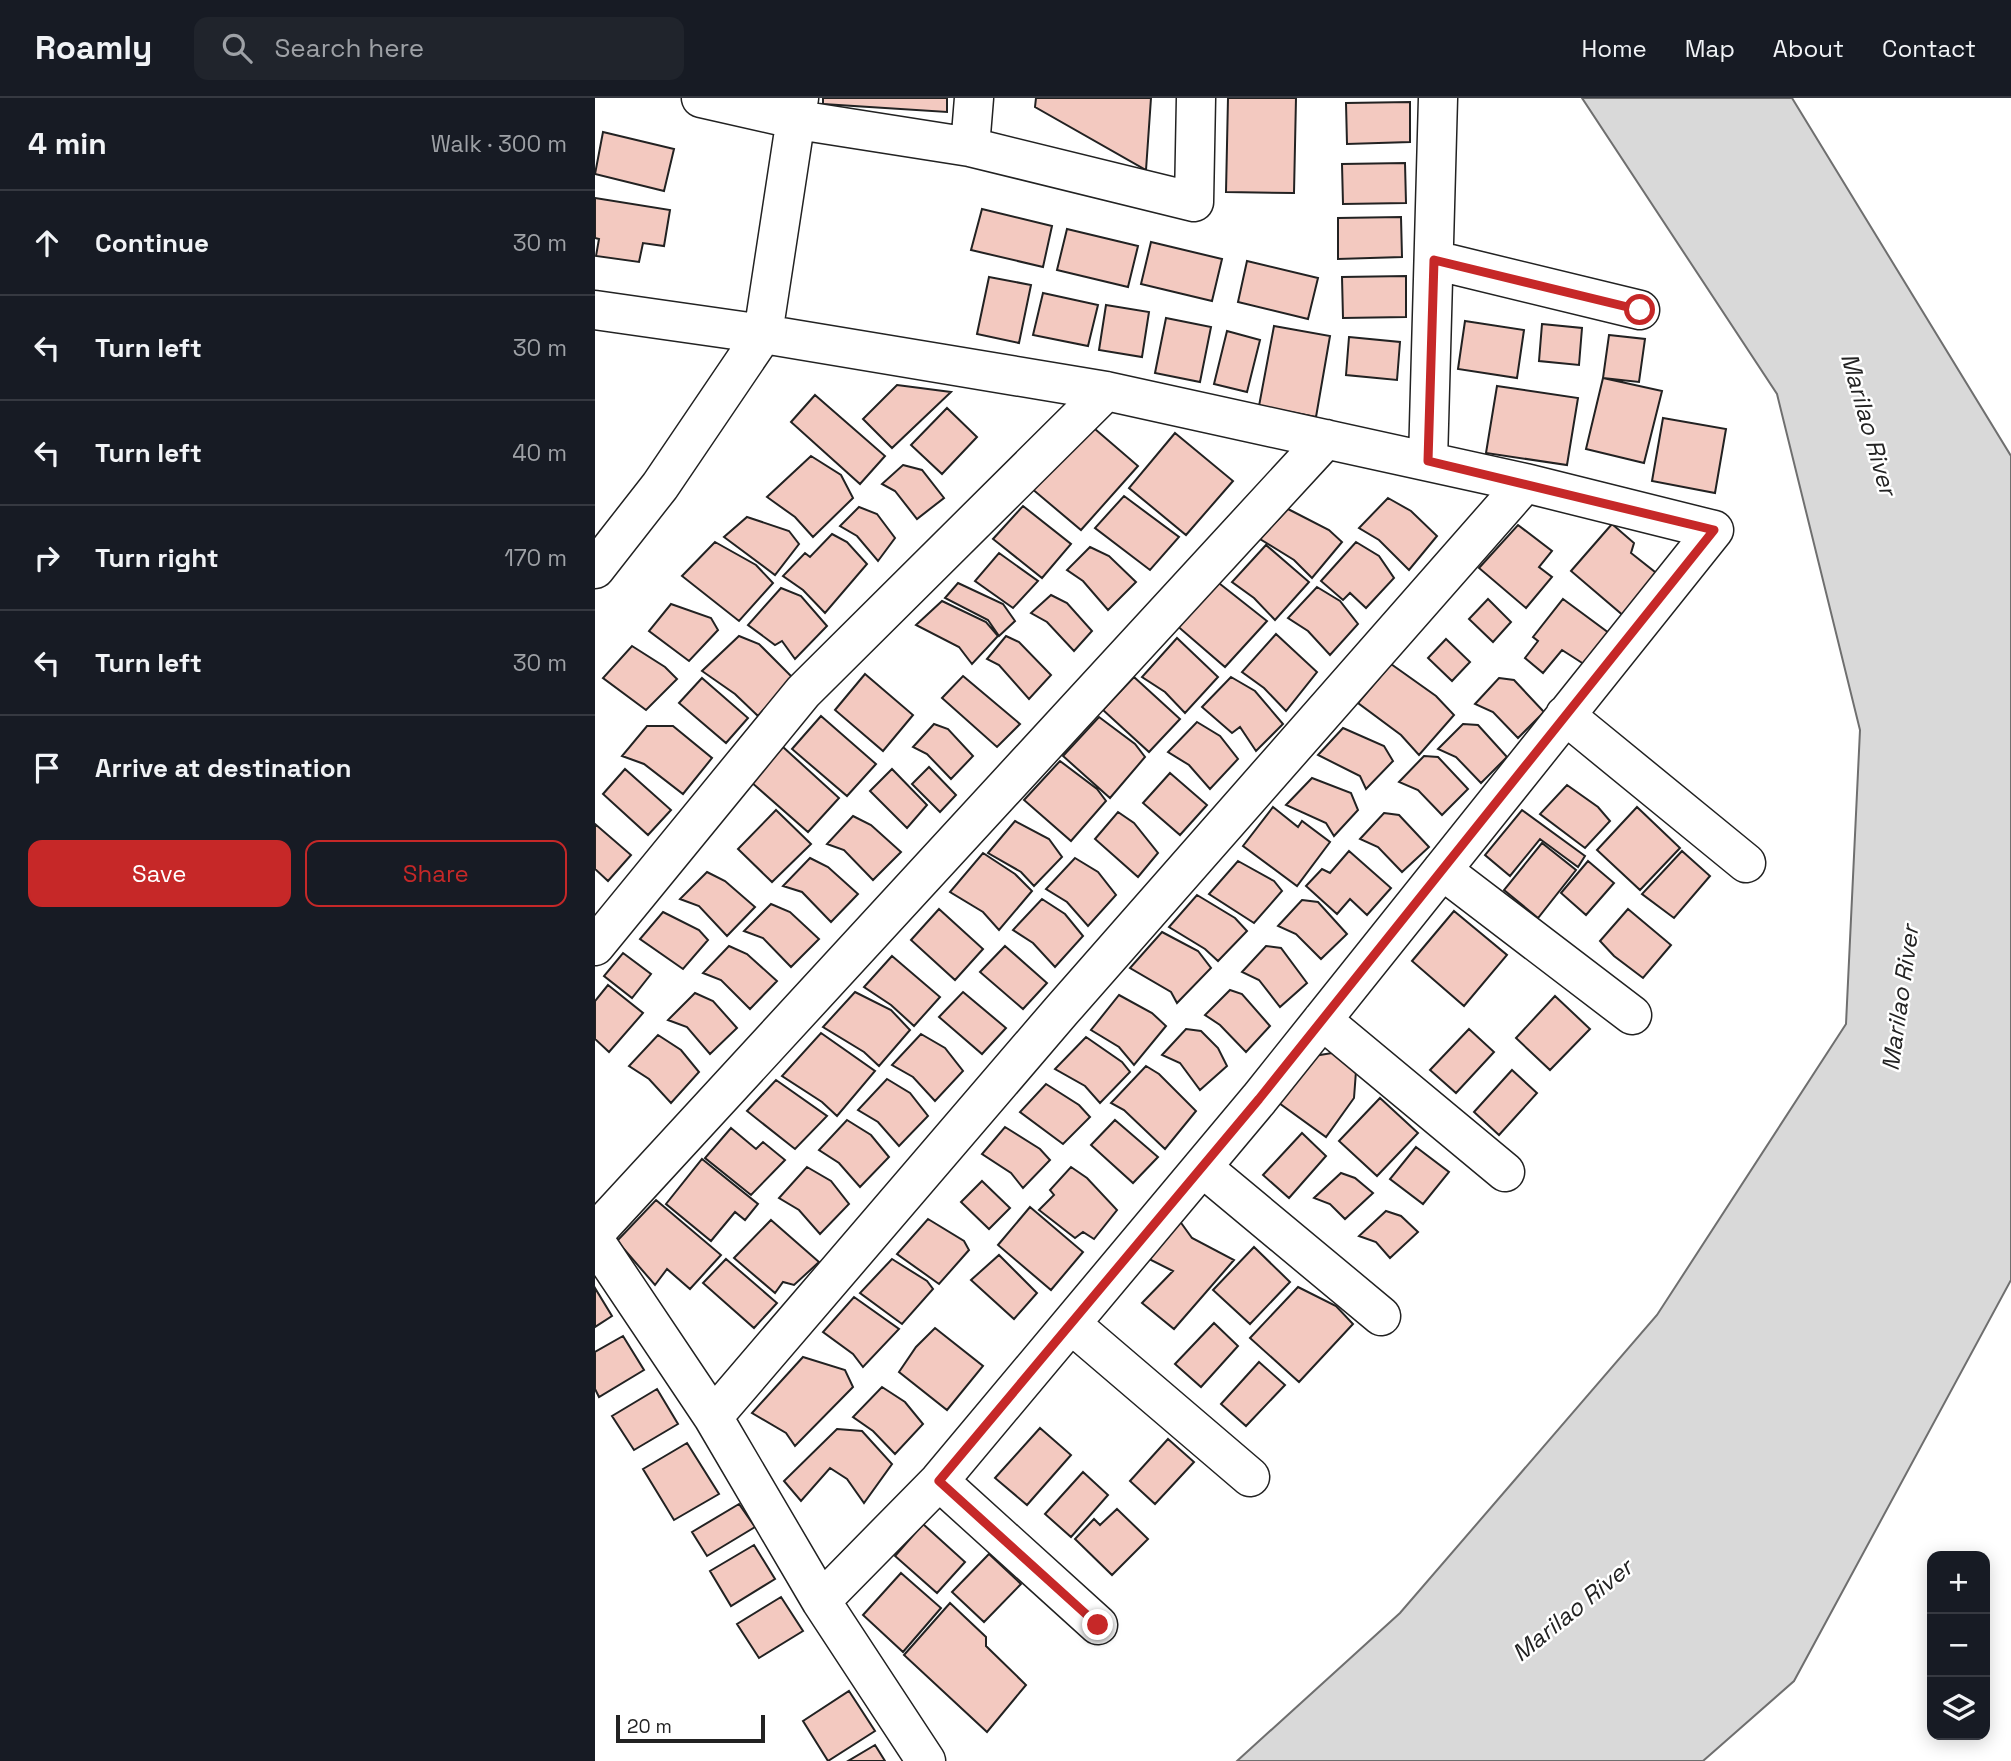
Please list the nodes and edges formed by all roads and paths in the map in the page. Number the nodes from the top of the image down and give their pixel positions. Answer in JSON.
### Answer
{"nodes":[{"id":1,"x":701,"y":98,"type":"edge"},
{"id":2,"x":974,"y":98,"type":"edge"},
{"id":3,"x":1196,"y":98,"type":"edge"},
{"id":4,"x":1438,"y":98,"type":"edge"},
{"id":5,"x":799,"y":109,"type":"edge"},
{"id":6,"x":970,"y":147,"type":"junction"},
{"id":7,"x":1434,"y":260,"type":"junction"},
{"id":8,"x":1640,"y":310,"type":"dead end"},
{"id":9,"x":597,"y":314,"type":"edge"},
{"id":10,"x":763,"y":334,"type":"junction"},
{"id":11,"x":1106,"y":391,"type":"junction"},
{"id":12,"x":1327,"y":439,"type":"junction"},
{"id":13,"x":1428,"y":461,"type":"junction"},
{"id":14,"x":1525,"y":483,"type":"junction"},
{"id":15,"x":595,"y":569,"type":"edge"},
{"id":16,"x":1565,"y":715,"type":"junction"},
{"id":17,"x":1746,"y":863,"type":"dead end"},
{"id":18,"x":1442,"y":870,"type":"junction"},
{"id":19,"x":595,"y":946,"type":"edge"},
{"id":20,"x":1632,"y":1015,"type":"dead end"},
{"id":21,"x":1322,"y":1020,"type":"junction"},
{"id":22,"x":1202,"y":1167,"type":"junction"},
{"id":23,"x":1505,"y":1172,"type":"dead end"},
{"id":24,"x":595,"y":1233,"type":"edge"},
{"id":25,"x":595,"y":1241,"type":"edge"},
{"id":26,"x":1381,"y":1316,"type":"dead end"},
{"id":27,"x":1070,"y":1324,"type":"junction"},
{"id":28,"x":713,"y":1416,"type":"junction"},
{"id":29,"x":1250,"y":1476,"type":"dead end"},
{"id":30,"x":939,"y":1481,"type":"junction"},
{"id":31,"x":821,"y":1601,"type":"junction"},
{"id":32,"x":1098,"y":1625,"type":"dead end"},
{"id":33,"x":926,"y":1761,"type":"edge"}],
"edges":[{"from":1,"to":5,"type":"street"},
{"from":2,"to":6,"type":"street"},
{"from":3,"to":6,"type":"street"},
{"from":4,"to":7,"type":"street"},
{"from":5,"to":6,"type":"street"},
{"from":5,"to":10,"type":"street"},
{"from":7,"to":8,"type":"street"},
{"from":7,"to":13,"type":"street"},
{"from":9,"to":10,"type":"street"},
{"from":10,"to":11,"type":"street"},
{"from":10,"to":15,"type":"street"},
{"from":11,"to":12,"type":"street"},
{"from":11,"to":19,"type":"street"},
{"from":12,"to":13,"type":"street"},
{"from":12,"to":24,"type":"street"},
{"from":13,"to":14,"type":"street"},
{"from":14,"to":16,"type":"street"},
{"from":14,"to":28,"type":"street"},
{"from":16,"to":17,"type":"street"},
{"from":16,"to":18,"type":"street"},
{"from":18,"to":20,"type":"street"},
{"from":18,"to":21,"type":"street"},
{"from":21,"to":22,"type":"street"},
{"from":21,"to":23,"type":"street"},
{"from":22,"to":26,"type":"street"},
{"from":22,"to":27,"type":"street"},
{"from":25,"to":28,"type":"street"},
{"from":27,"to":29,"type":"street"},
{"from":27,"to":30,"type":"street"},
{"from":28,"to":31,"type":"street"},
{"from":30,"to":31,"type":"street"},
{"from":30,"to":32,"type":"street"},
{"from":31,"to":33,"type":"street"}]}
